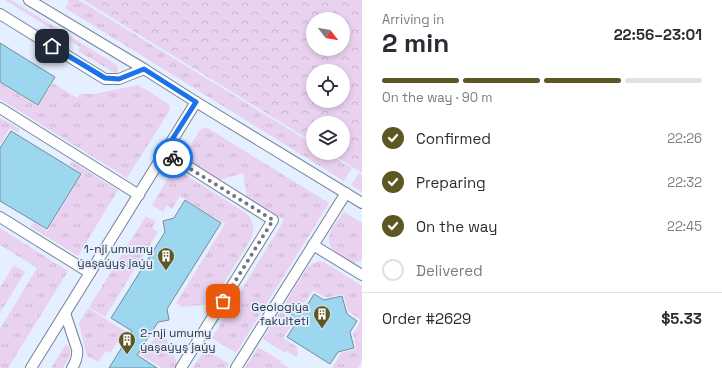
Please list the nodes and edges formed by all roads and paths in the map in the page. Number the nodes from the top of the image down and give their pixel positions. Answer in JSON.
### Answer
{"nodes":[{"id":1,"x":29,"y":0,"type":"edge"},
{"id":2,"x":0,"y":14,"type":"edge"},
{"id":3,"x":144,"y":69,"type":"junction"},
{"id":4,"x":196,"y":102,"type":"junction"},
{"id":5,"x":0,"y":108,"type":"edge"},
{"id":6,"x":164,"y":152,"type":"junction"},
{"id":7,"x":346,"y":193,"type":"junction"},
{"id":8,"x":138,"y":195,"type":"junction"},
{"id":9,"x":362,"y":203,"type":"edge"},
{"id":10,"x":0,"y":217,"type":"edge"},
{"id":11,"x":313,"y":245,"type":"junction"},
{"id":12,"x":90,"y":273,"type":"junction"},
{"id":13,"x":362,"y":275,"type":"edge"},
{"id":14,"x":65,"y":313,"type":"junction"},
{"id":15,"x":31,"y":368,"type":"edge"},
{"id":16,"x":72,"y":368,"type":"edge"},
{"id":17,"x":181,"y":368,"type":"edge"},
{"id":18,"x":236,"y":368,"type":"edge"}],
"edges":[{"from":1,"to":3,"type":"lane"},
{"from":2,"to":3,"type":"lane"},
{"from":3,"to":4,"type":"lane"},
{"from":4,"to":6,"type":"lane"},
{"from":4,"to":7,"type":"lane"},
{"from":5,"to":8,"type":"lane"},
{"from":6,"to":8,"type":"lane"},
{"from":6,"to":17,"type":"lane"},
{"from":7,"to":9,"type":"lane"},
{"from":7,"to":11,"type":"lane"},
{"from":8,"to":12,"type":"lane"},
{"from":10,"to":12,"type":"lane"},
{"from":11,"to":13,"type":"lane"},
{"from":11,"to":18,"type":"lane"},
{"from":12,"to":14,"type":"lane"},
{"from":14,"to":15,"type":"lane"},
{"from":14,"to":16,"type":"lane"}]}
